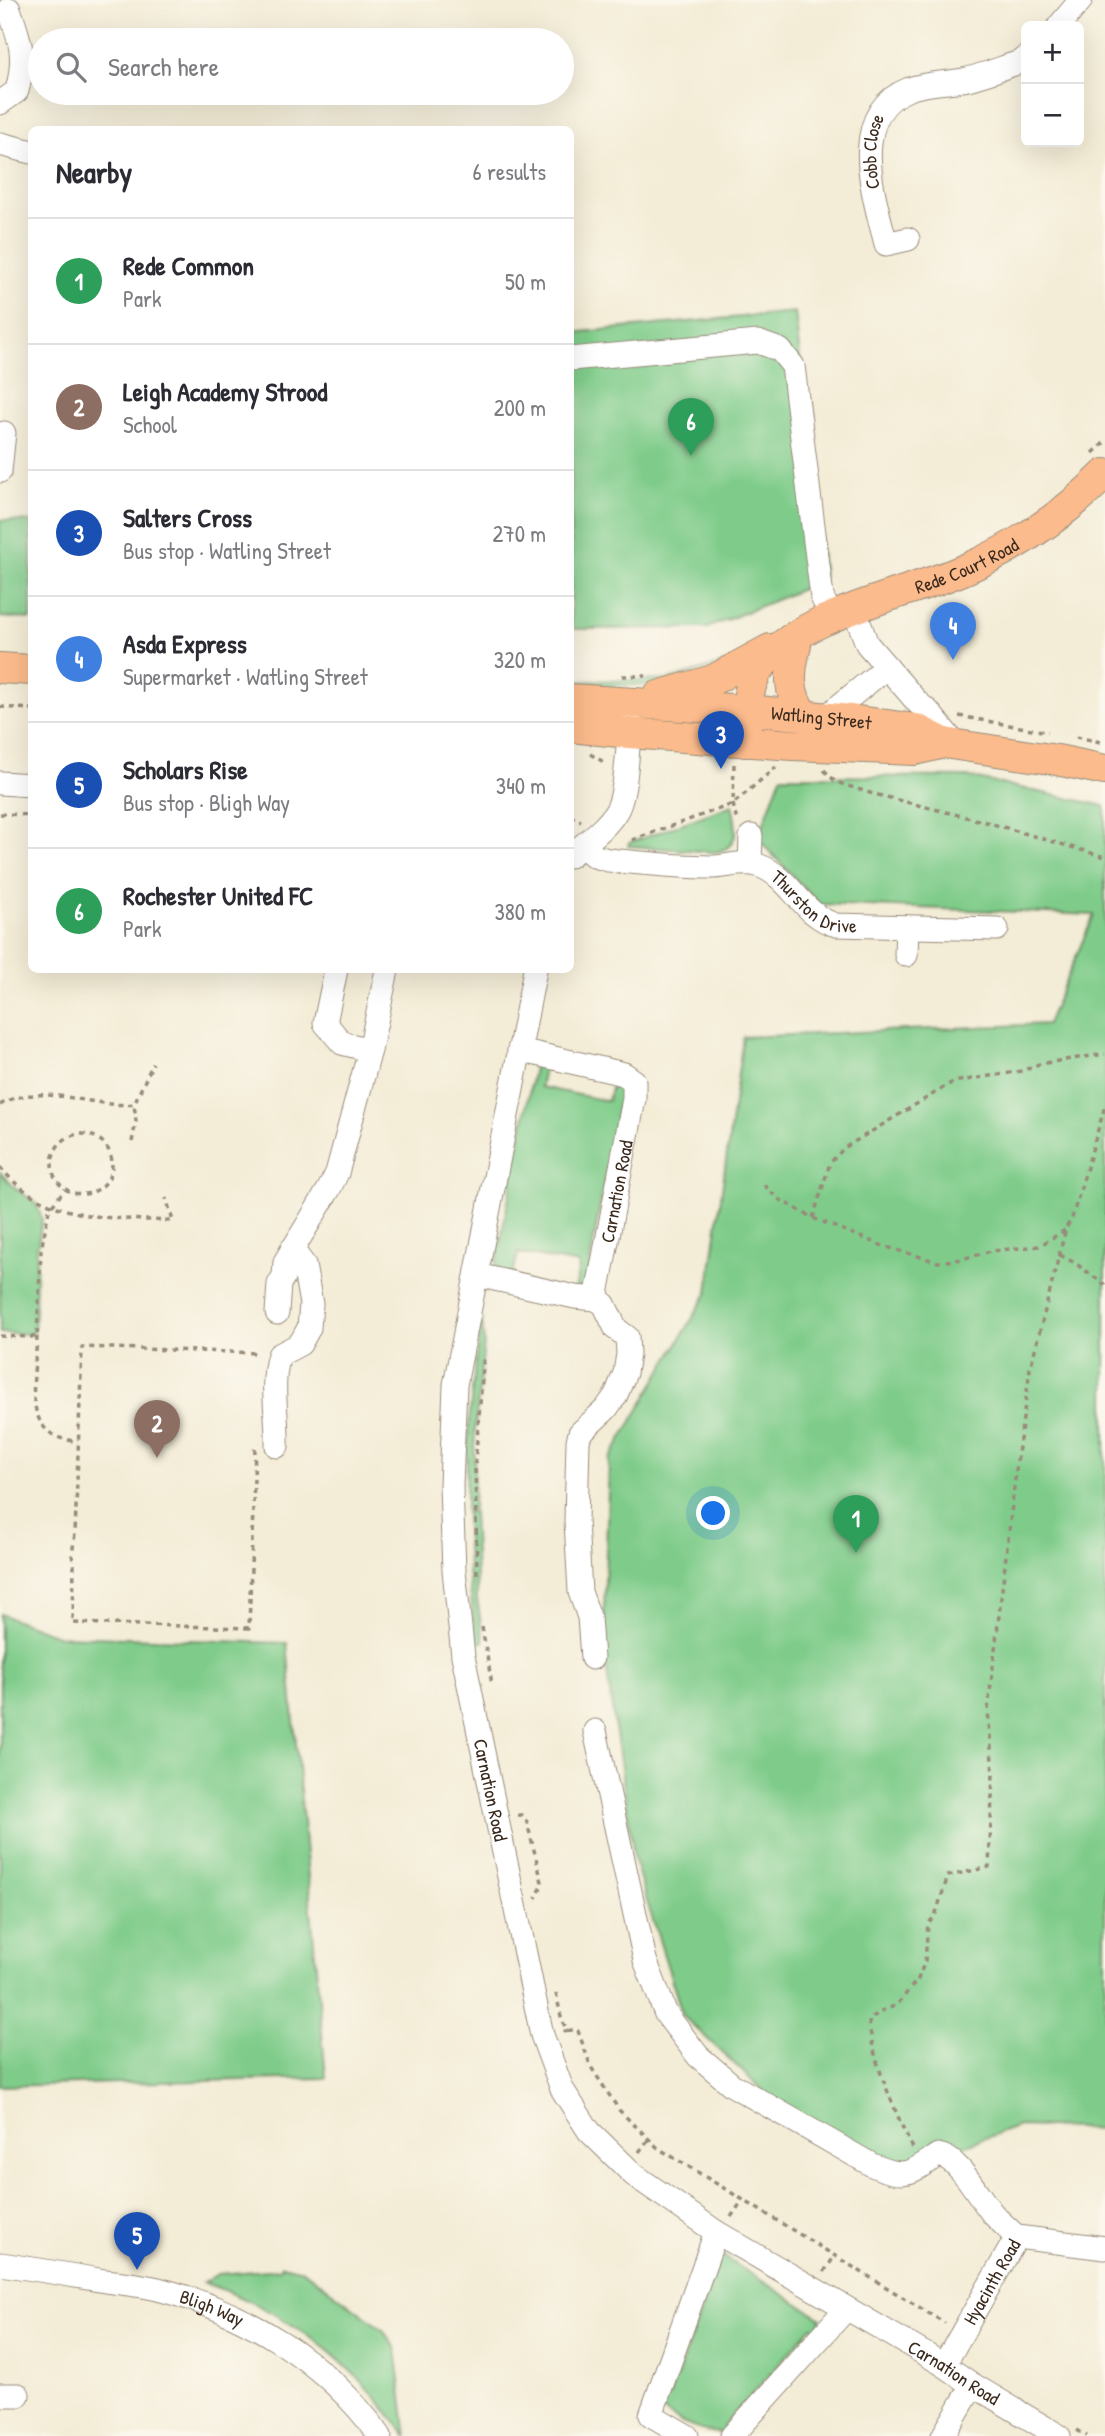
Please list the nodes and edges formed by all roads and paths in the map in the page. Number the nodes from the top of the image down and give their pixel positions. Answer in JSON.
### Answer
{"nodes":[{"id":1,"x":1080,"y":0,"type":"edge"},
{"id":2,"x":9,"y":9,"type":"dead end"},
{"id":3,"x":1063,"y":21,"type":"edge"},
{"id":4,"x":1021,"y":61,"type":"edge"},
{"id":5,"x":0,"y":103,"type":"edge"},
{"id":6,"x":0,"y":144,"type":"edge"},
{"id":7,"x":28,"y":151,"type":"edge"},
{"id":8,"x":908,"y":239,"type":"dead end"},
{"id":9,"x":574,"y":359,"type":"edge"},
{"id":10,"x":4,"y":433,"type":"dead end"},
{"id":11,"x":1105,"y":442,"type":"edge"},
{"id":12,"x":1095,"y":467,"type":"edge"},
{"id":13,"x":0,"y":471,"type":"edge"},
{"id":14,"x":817,"y":627,"type":"junction"},
{"id":15,"x":887,"y":667,"type":"junction"},
{"id":16,"x":0,"y":668,"type":"edge"},
{"id":17,"x":28,"y":670,"type":"edge"},
{"id":18,"x":574,"y":699,"type":"edge"},
{"id":19,"x":631,"y":703,"type":"junction"},
{"id":20,"x":0,"y":707,"type":"edge"},
{"id":21,"x":28,"y":709,"type":"edge"},
{"id":22,"x":757,"y":711,"type":"junction"},
{"id":23,"x":817,"y":717,"type":"junction"},
{"id":24,"x":574,"y":727,"type":"edge"},
{"id":25,"x":629,"y":733,"type":"junction"},
{"id":26,"x":950,"y":744,"type":"junction"},
{"id":27,"x":756,"y":752,"type":"junction"},
{"id":28,"x":816,"y":755,"type":"junction"},
{"id":29,"x":1105,"y":771,"type":"edge"},
{"id":30,"x":0,"y":783,"type":"edge"},
{"id":31,"x":28,"y":785,"type":"edge"},
{"id":32,"x":733,"y":804,"type":"junction"},
{"id":33,"x":0,"y":814,"type":"edge"},
{"id":34,"x":28,"y":815,"type":"edge"},
{"id":35,"x":744,"y":830,"type":"joint"},
{"id":36,"x":582,"y":846,"type":"edge"},
{"id":37,"x":1105,"y":856,"type":"edge"},
{"id":38,"x":750,"y":863,"type":"junction"},
{"id":39,"x":907,"y":927,"type":"junction"},
{"id":40,"x":997,"y":929,"type":"dead end"},
{"id":41,"x":906,"y":955,"type":"dead end"},
{"id":42,"x":335,"y":973,"type":"edge"},
{"id":43,"x":386,"y":973,"type":"edge"},
{"id":44,"x":534,"y":973,"type":"edge"},
{"id":45,"x":370,"y":1050,"type":"junction"},
{"id":46,"x":520,"y":1050,"type":"junction"},
{"id":47,"x":1105,"y":1054,"type":"edge"},
{"id":48,"x":153,"y":1063,"type":"dead end"},
{"id":49,"x":134,"y":1104,"type":"junction"},
{"id":50,"x":0,"y":1105,"type":"edge"},
{"id":51,"x":1105,"y":1106,"type":"edge"},
{"id":52,"x":132,"y":1142,"type":"dead end"},
{"id":53,"x":0,"y":1167,"type":"edge"},
{"id":54,"x":764,"y":1185,"type":"dead end"},
{"id":55,"x":65,"y":1189,"type":"junction"},
{"id":56,"x":166,"y":1198,"type":"dead end"},
{"id":57,"x":51,"y":1206,"type":"junction"},
{"id":58,"x":813,"y":1218,"type":"junction"},
{"id":59,"x":1066,"y":1228,"type":"junction"},
{"id":60,"x":292,"y":1249,"type":"junction"},
{"id":61,"x":1059,"y":1255,"type":"junction"},
{"id":62,"x":477,"y":1275,"type":"junction"},
{"id":63,"x":1105,"y":1285,"type":"edge"},
{"id":64,"x":600,"y":1301,"type":"junction"},
{"id":65,"x":277,"y":1312,"type":"dead end"},
{"id":66,"x":0,"y":1336,"type":"edge"},
{"id":67,"x":37,"y":1337,"type":"junction"},
{"id":68,"x":485,"y":1346,"type":"dead end"},
{"id":69,"x":279,"y":1355,"type":"junction"},
{"id":70,"x":78,"y":1441,"type":"junction"},
{"id":71,"x":266,"y":1445,"type":"joint"},
{"id":72,"x":477,"y":1583,"type":"dead end"},
{"id":73,"x":480,"y":1615,"type":"dead end"},
{"id":74,"x":592,"y":1658,"type":"dead end"},
{"id":75,"x":493,"y":1691,"type":"dead end"},
{"id":76,"x":595,"y":1731,"type":"dead end"},
{"id":77,"x":517,"y":1808,"type":"dead end"},
{"id":78,"x":517,"y":1815,"type":"junction"},
{"id":79,"x":518,"y":1821,"type":"dead end"},
{"id":80,"x":536,"y":1898,"type":"dead end"},
{"id":81,"x":555,"y":1989,"type":"dead end"},
{"id":82,"x":568,"y":2031,"type":"junction"},
{"id":83,"x":555,"y":2034,"type":"dead end"},
{"id":84,"x":648,"y":2140,"type":"junction"},
{"id":85,"x":914,"y":2148,"type":"dead end"},
{"id":86,"x":633,"y":2158,"type":"dead end"},
{"id":87,"x":742,"y":2201,"type":"junction"},
{"id":88,"x":723,"y":2225,"type":"junction"},
{"id":89,"x":1017,"y":2237,"type":"junction"},
{"id":90,"x":1105,"y":2248,"type":"edge"},
{"id":91,"x":834,"y":2257,"type":"junction"},
{"id":92,"x":0,"y":2264,"type":"edge"},
{"id":93,"x":822,"y":2275,"type":"dead end"},
{"id":94,"x":846,"y":2309,"type":"junction"},
{"id":95,"x":953,"y":2328,"type":"dead end"},
{"id":96,"x":944,"y":2365,"type":"junction"},
{"id":97,"x":973,"y":2385,"type":"junction"},
{"id":98,"x":380,"y":2436,"type":"edge"},
{"id":99,"x":687,"y":2436,"type":"edge"},
{"id":100,"x":732,"y":2436,"type":"edge"},
{"id":101,"x":943,"y":2436,"type":"edge"},
{"id":102,"x":1059,"y":2436,"type":"edge"}],
"edges":[{"from":1,"to":3,"type":"street"},
{"from":2,"to":5,"type":"street"},
{"from":4,"to":8,"type":"street","name":"Cobb Close"},
{"from":6,"to":7,"type":"street"},
{"from":9,"to":14,"type":"street"},
{"from":10,"to":13,"type":"street"},
{"from":11,"to":12,"type":"path"},
{"from":12,"to":14,"type":"main road","name":"Rede Court Road"},
{"from":14,"to":15,"type":"street"},
{"from":14,"to":19,"type":"main road","name":"Rede Court Road"},
{"from":14,"to":22,"type":"main road"},
{"from":14,"to":23,"type":"main road"},
{"from":15,"to":23,"type":"street"},
{"from":15,"to":26,"type":"street"},
{"from":16,"to":17,"type":"main road"},
{"from":18,"to":19,"type":"main road","name":"Watling Street"},
{"from":19,"to":22,"type":"main road","name":"Watling Street"},
{"from":19,"to":25,"type":"street"},
{"from":20,"to":21,"type":"path"},
{"from":22,"to":23,"type":"main road","name":"Watling Street"},
{"from":22,"to":27,"type":"main road"},
{"from":23,"to":26,"type":"main road","name":"Watling Street"},
{"from":24,"to":25,"type":"main road","name":"Watling Street"},
{"from":25,"to":27,"type":"main road","name":"Watling Street"},
{"from":25,"to":36,"type":"street"},
{"from":26,"to":28,"type":"main road","name":"Watling Street"},
{"from":26,"to":29,"type":"main road"},
{"from":27,"to":28,"type":"main road","name":"Watling Street"},
{"from":27,"to":32,"type":"path"},
{"from":27,"to":32,"type":"path"},
{"from":28,"to":37,"type":"path"},
{"from":30,"to":31,"type":"street"},
{"from":32,"to":35,"type":"path"},
{"from":32,"to":36,"type":"path"},
{"from":33,"to":34,"type":"path"},
{"from":35,"to":38,"type":"street"},
{"from":36,"to":38,"type":"street","name":"Thurston Drive"},
{"from":38,"to":39,"type":"street","name":"Thurston Drive"},
{"from":39,"to":40,"type":"street","name":"Thurston Drive"},
{"from":39,"to":41,"type":"street"},
{"from":42,"to":45,"type":"street"},
{"from":43,"to":45,"type":"street"},
{"from":44,"to":46,"type":"street","name":"Carnation Road"},
{"from":45,"to":60,"type":"street"},
{"from":46,"to":62,"type":"street","name":"Carnation Road"},
{"from":46,"to":64,"type":"street","name":"Carnation Road"},
{"from":47,"to":58,"type":"path"},
{"from":48,"to":49,"type":"path"},
{"from":49,"to":50,"type":"path"},
{"from":49,"to":52,"type":"path"},
{"from":51,"to":59,"type":"path"},
{"from":53,"to":57,"type":"path"},
{"from":54,"to":58,"type":"path"},
{"from":55,"to":55,"type":"path"},
{"from":55,"to":57,"type":"path"},
{"from":56,"to":57,"type":"path"},
{"from":57,"to":67,"type":"path"},
{"from":58,"to":59,"type":"path"},
{"from":59,"to":61,"type":"path"},
{"from":60,"to":65,"type":"street"},
{"from":60,"to":69,"type":"street"},
{"from":61,"to":63,"type":"path"},
{"from":61,"to":85,"type":"path"},
{"from":62,"to":64,"type":"street"},
{"from":62,"to":88,"type":"street","name":"Carnation Road"},
{"from":64,"to":74,"type":"street"},
{"from":66,"to":67,"type":"path"},
{"from":67,"to":70,"type":"path"},
{"from":68,"to":72,"type":"path"},
{"from":69,"to":70,"type":"path"},
{"from":69,"to":71,"type":"street"},
{"from":70,"to":71,"type":"path"},
{"from":73,"to":75,"type":"path"},
{"from":76,"to":89,"type":"street"},
{"from":77,"to":78,"type":"path"},
{"from":78,"to":79,"type":"path"},
{"from":78,"to":80,"type":"path"},
{"from":81,"to":82,"type":"path"},
{"from":82,"to":83,"type":"path"},
{"from":82,"to":84,"type":"path"},
{"from":84,"to":86,"type":"path"},
{"from":84,"to":87,"type":"path"},
{"from":87,"to":88,"type":"path"},
{"from":87,"to":91,"type":"path"},
{"from":88,"to":94,"type":"street","name":"Carnation Road"},
{"from":88,"to":99,"type":"street"},
{"from":89,"to":90,"type":"street","name":"Hyacinth Road"},
{"from":89,"to":96,"type":"street","name":"Hyacinth Road"},
{"from":91,"to":93,"type":"path"},
{"from":91,"to":95,"type":"path"},
{"from":92,"to":98,"type":"street","name":"Bligh Way"},
{"from":94,"to":96,"type":"street","name":"Carnation Road"},
{"from":94,"to":100,"type":"street"},
{"from":96,"to":97,"type":"street","name":"Carnation Road"},
{"from":97,"to":101,"type":"street"},
{"from":97,"to":102,"type":"street","name":"Carnation Road"}]}
